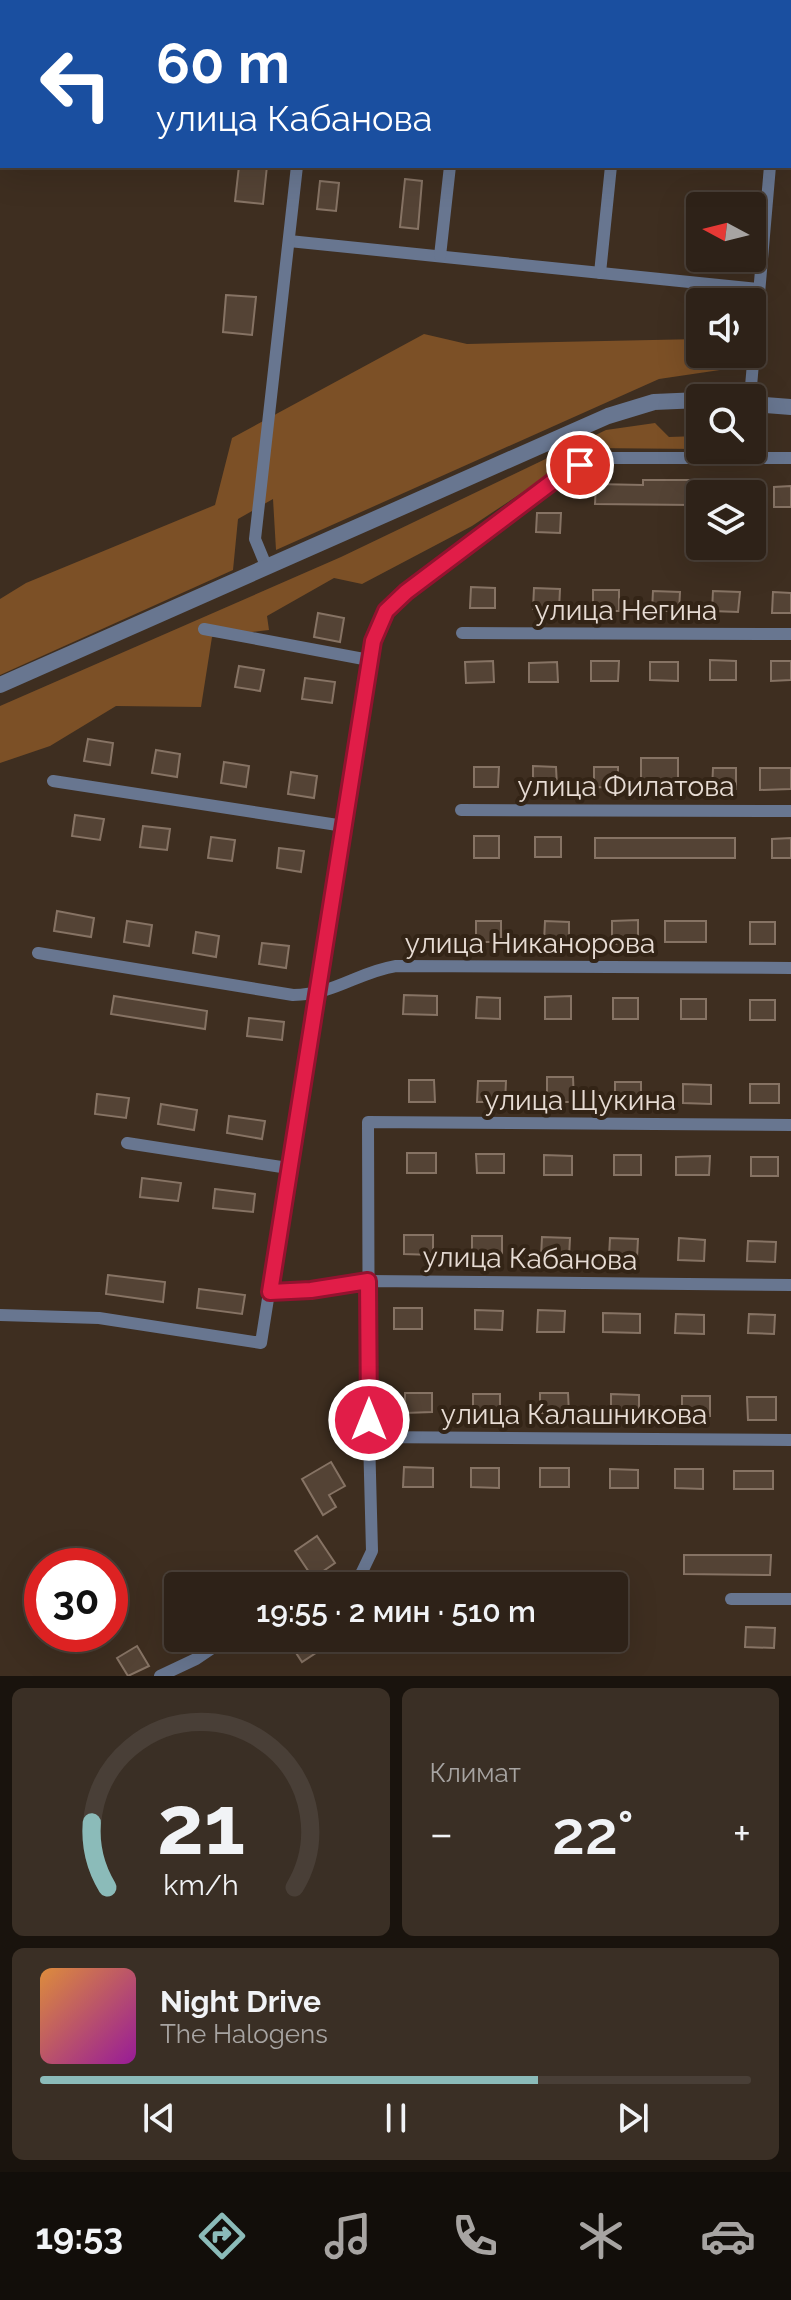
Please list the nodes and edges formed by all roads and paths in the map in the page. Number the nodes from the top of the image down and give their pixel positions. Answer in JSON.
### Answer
{"nodes":[{"id":1,"x":297,"y":168,"type":"edge"},
{"id":2,"x":450,"y":168,"type":"edge"},
{"id":3,"x":611,"y":168,"type":"edge"},
{"id":4,"x":770,"y":168,"type":"edge"},
{"id":5,"x":289,"y":241,"type":"junction"},
{"id":6,"x":440,"y":256,"type":"junction"},
{"id":7,"x":600,"y":273,"type":"junction"},
{"id":8,"x":748,"y":288,"type":"edge"},
{"id":9,"x":758,"y":288,"type":"edge"},
{"id":10,"x":686,"y":401,"type":"edge"},
{"id":11,"x":766,"y":405,"type":"edge"},
{"id":12,"x":791,"y":407,"type":"edge"},
{"id":13,"x":791,"y":458,"type":"edge"},
{"id":14,"x":267,"y":568,"type":"junction"},
{"id":15,"x":204,"y":629,"type":"dead end"},
{"id":16,"x":462,"y":633,"type":"dead end"},
{"id":17,"x":791,"y":634,"type":"edge"},
{"id":18,"x":369,"y":660,"type":"junction"},
{"id":19,"x":0,"y":685,"type":"edge"},
{"id":20,"x":53,"y":781,"type":"dead end"},
{"id":21,"x":461,"y":810,"type":"dead end"},
{"id":22,"x":791,"y":811,"type":"edge"},
{"id":23,"x":344,"y":826,"type":"junction"},
{"id":24,"x":38,"y":953,"type":"dead end"},
{"id":25,"x":791,"y":968,"type":"edge"},
{"id":26,"x":316,"y":995,"type":"junction"},
{"id":27,"x":791,"y":1125,"type":"edge"},
{"id":28,"x":127,"y":1143,"type":"dead end"},
{"id":29,"x":288,"y":1168,"type":"junction"},
{"id":30,"x":368,"y":1281,"type":"junction"},
{"id":31,"x":791,"y":1285,"type":"edge"},
{"id":32,"x":270,"y":1292,"type":"junction"},
{"id":33,"x":0,"y":1315,"type":"edge"},
{"id":34,"x":369,"y":1437,"type":"junction"},
{"id":35,"x":791,"y":1440,"type":"edge"},
{"id":36,"x":362,"y":1572,"type":"edge"},
{"id":37,"x":731,"y":1599,"type":"dead end"},
{"id":38,"x":791,"y":1599,"type":"edge"},
{"id":39,"x":206,"y":1652,"type":"edge"},
{"id":40,"x":160,"y":1676,"type":"edge"}],
"edges":[{"from":1,"to":5,"type":"street"},
{"from":2,"to":6,"type":"street"},
{"from":3,"to":7,"type":"street"},
{"from":4,"to":9,"type":"street"},
{"from":5,"to":6,"type":"street"},
{"from":5,"to":14,"type":"street"},
{"from":6,"to":7,"type":"street"},
{"from":7,"to":8,"type":"street"},
{"from":10,"to":14,"type":"street"},
{"from":11,"to":12,"type":"street"},
{"from":13,"to":18,"type":"street"},
{"from":14,"to":19,"type":"street"},
{"from":15,"to":18,"type":"street"},
{"from":16,"to":17,"type":"street","name":"улица Негина"},
{"from":18,"to":23,"type":"street"},
{"from":20,"to":23,"type":"street"},
{"from":21,"to":22,"type":"street","name":"улица Филатова"},
{"from":23,"to":26,"type":"street"},
{"from":24,"to":26,"type":"street","name":"улица Никанорова"},
{"from":25,"to":26,"type":"street","name":"улица Никанорова"},
{"from":26,"to":29,"type":"street"},
{"from":27,"to":30,"type":"street","name":"улица Щукина"},
{"from":28,"to":29,"type":"street"},
{"from":29,"to":32,"type":"street"},
{"from":30,"to":31,"type":"street","name":"улица Кабанова"},
{"from":30,"to":32,"type":"street","name":"улица Кабанова"},
{"from":30,"to":34,"type":"street"},
{"from":32,"to":33,"type":"street"},
{"from":34,"to":35,"type":"street","name":"улица Калашникова"},
{"from":34,"to":36,"type":"street"},
{"from":37,"to":38,"type":"street"},
{"from":39,"to":40,"type":"street"}]}
